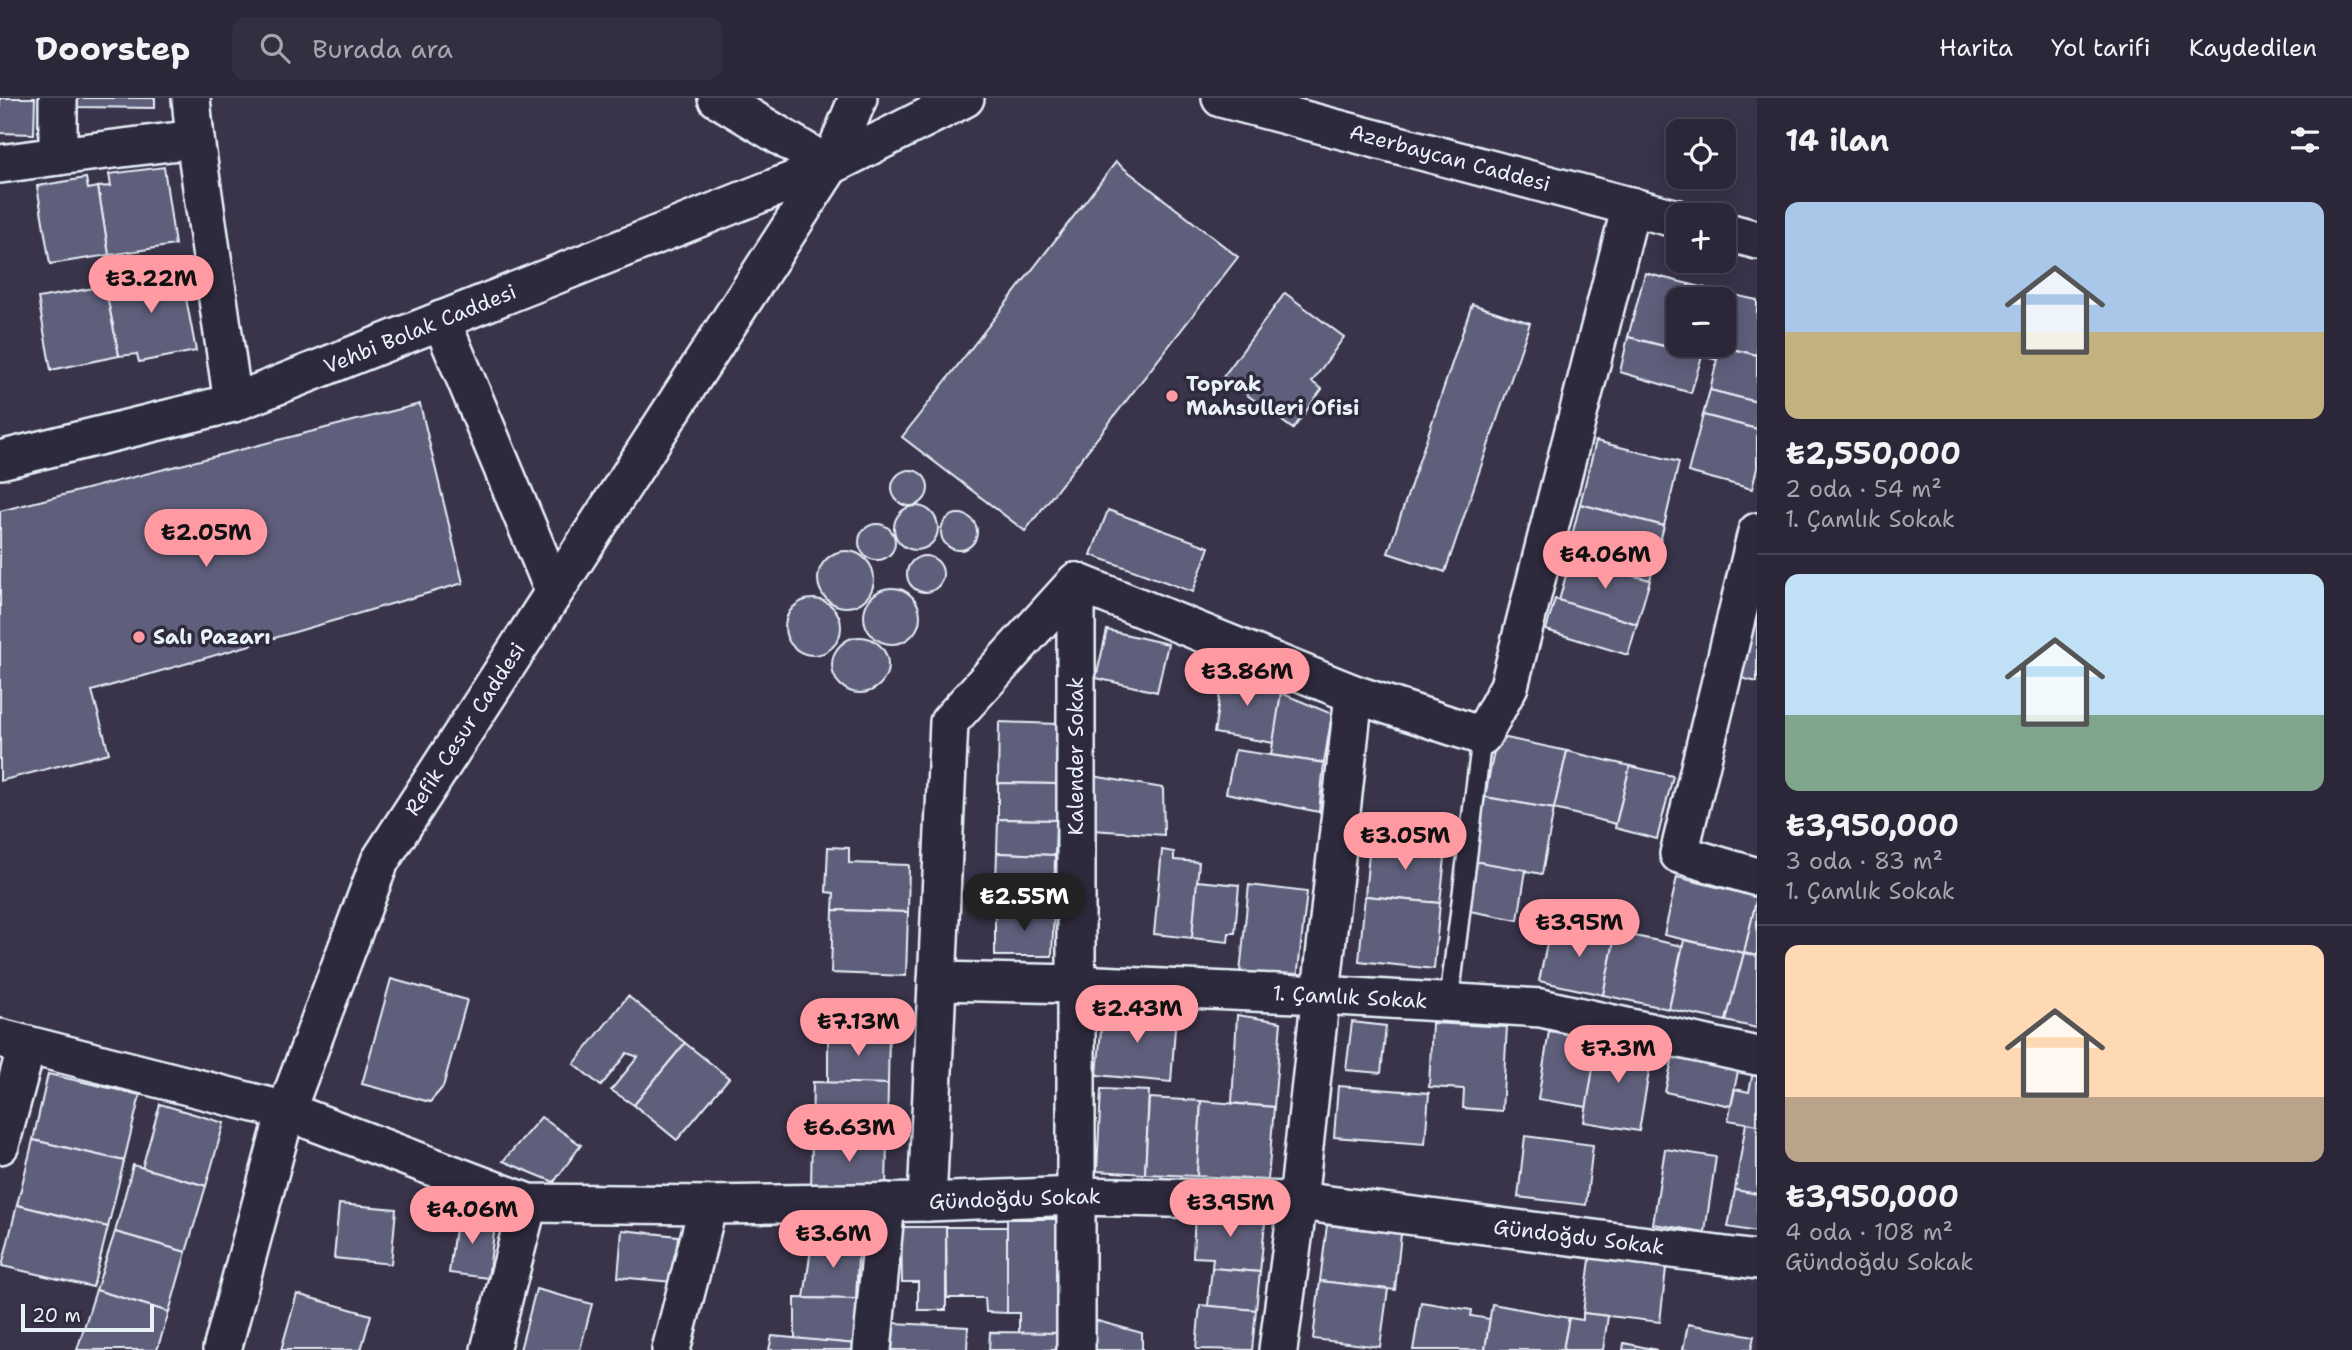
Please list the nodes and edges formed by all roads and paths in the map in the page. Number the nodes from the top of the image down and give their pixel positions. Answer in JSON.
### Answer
{"nodes":[{"id":1,"x":58,"y":98,"type":"edge"},
{"id":2,"x":191,"y":98,"type":"edge"},
{"id":3,"x":717,"y":98,"type":"edge"},
{"id":4,"x":858,"y":98,"type":"edge"},
{"id":5,"x":965,"y":98,"type":"edge"},
{"id":6,"x":1221,"y":98,"type":"edge"},
{"id":7,"x":195,"y":139,"type":"junction"},
{"id":8,"x":58,"y":156,"type":"junction"},
{"id":9,"x":0,"y":163,"type":"edge"},
{"id":10,"x":830,"y":166,"type":"junction"},
{"id":11,"x":1631,"y":206,"type":"junction"},
{"id":12,"x":1666,"y":216,"type":"edge"},
{"id":13,"x":1736,"y":234,"type":"edge"},
{"id":14,"x":1757,"y":240,"type":"edge"},
{"id":15,"x":441,"y":320,"type":"junction"},
{"id":16,"x":233,"y":403,"type":"junction"},
{"id":17,"x":0,"y":460,"type":"edge"},
{"id":18,"x":1757,"y":532,"type":"edge"},
{"id":19,"x":1076,"y":582,"type":"junction"},
{"id":20,"x":554,"y":591,"type":"junction"},
{"id":21,"x":1354,"y":694,"type":"junction"},
{"id":22,"x":1482,"y":736,"type":"junction"},
{"id":23,"x":1757,"y":877,"type":"edge"},
{"id":24,"x":937,"y":981,"type":"junction"},
{"id":25,"x":1076,"y":984,"type":"junction"},
{"id":26,"x":1320,"y":995,"type":"junction"},
{"id":27,"x":1449,"y":1002,"type":"junction"},
{"id":28,"x":13,"y":1042,"type":"edge"},
{"id":29,"x":1757,"y":1056,"type":"edge"},
{"id":30,"x":286,"y":1111,"type":"junction"},
{"id":31,"x":0,"y":1145,"type":"edge"},
{"id":32,"x":1077,"y":1196,"type":"junction"},
{"id":33,"x":1298,"y":1201,"type":"junction"},
{"id":34,"x":886,"y":1202,"type":"junction"},
{"id":35,"x":927,"y":1202,"type":"junction"},
{"id":36,"x":528,"y":1203,"type":"junction"},
{"id":37,"x":708,"y":1205,"type":"junction"},
{"id":38,"x":1757,"y":1261,"type":"edge"},
{"id":39,"x":222,"y":1350,"type":"edge"},
{"id":40,"x":490,"y":1350,"type":"edge"},
{"id":41,"x":671,"y":1350,"type":"edge"},
{"id":42,"x":872,"y":1350,"type":"edge"},
{"id":43,"x":1076,"y":1350,"type":"edge"},
{"id":44,"x":1278,"y":1350,"type":"edge"}],
"edges":[{"from":1,"to":8,"type":"street"},
{"from":2,"to":7,"type":"street"},
{"from":3,"to":10,"type":"street"},
{"from":4,"to":10,"type":"street","name":"Refik Cesur Caddesi"},
{"from":5,"to":10,"type":"street","name":"Vehbi Bolak Caddesi"},
{"from":6,"to":11,"type":"street","name":"Azerbaycan Caddesi"},
{"from":7,"to":8,"type":"street"},
{"from":7,"to":16,"type":"street"},
{"from":8,"to":9,"type":"street"},
{"from":10,"to":15,"type":"street","name":"Vehbi Bolak Caddesi"},
{"from":10,"to":20,"type":"street","name":"Refik Cesur Caddesi"},
{"from":11,"to":12,"type":"street","name":"Azerbaycan Caddesi"},
{"from":11,"to":22,"type":"street"},
{"from":13,"to":14,"type":"street"},
{"from":15,"to":16,"type":"street","name":"Vehbi Bolak Caddesi"},
{"from":15,"to":20,"type":"street"},
{"from":16,"to":17,"type":"street","name":"Vehbi Bolak Caddesi"},
{"from":18,"to":23,"type":"street"},
{"from":19,"to":21,"type":"street"},
{"from":19,"to":24,"type":"street"},
{"from":19,"to":25,"type":"street","name":"Kalender Sokak"},
{"from":20,"to":30,"type":"street","name":"Refik Cesur Caddesi"},
{"from":21,"to":22,"type":"street"},
{"from":21,"to":26,"type":"street"},
{"from":22,"to":27,"type":"lane"},
{"from":24,"to":25,"type":"street","name":"1. Çamlık Sokak"},
{"from":24,"to":35,"type":"street"},
{"from":25,"to":26,"type":"street","name":"1. Çamlık Sokak"},
{"from":25,"to":32,"type":"street","name":"Kalender Sokak"},
{"from":26,"to":27,"type":"street","name":"1. Çamlık Sokak"},
{"from":26,"to":33,"type":"street"},
{"from":27,"to":29,"type":"street","name":"1. Çamlık Sokak"},
{"from":28,"to":30,"type":"street","name":"Gündoğdu Sokak"},
{"from":28,"to":31,"type":"street"},
{"from":30,"to":36,"type":"street","name":"Gündoğdu Sokak"},
{"from":30,"to":39,"type":"street","name":"Refik Cesur Caddesi"},
{"from":32,"to":33,"type":"street","name":"Gündoğdu Sokak"},
{"from":32,"to":35,"type":"street","name":"Gündoğdu Sokak"},
{"from":32,"to":43,"type":"street","name":"Kalender Sokak"},
{"from":33,"to":38,"type":"street","name":"Gündoğdu Sokak"},
{"from":33,"to":44,"type":"street"},
{"from":34,"to":35,"type":"street","name":"Gündoğdu Sokak"},
{"from":34,"to":37,"type":"street","name":"Gündoğdu Sokak"},
{"from":34,"to":42,"type":"street"},
{"from":36,"to":37,"type":"street","name":"Gündoğdu Sokak"},
{"from":36,"to":40,"type":"street"},
{"from":37,"to":41,"type":"street"}]}
